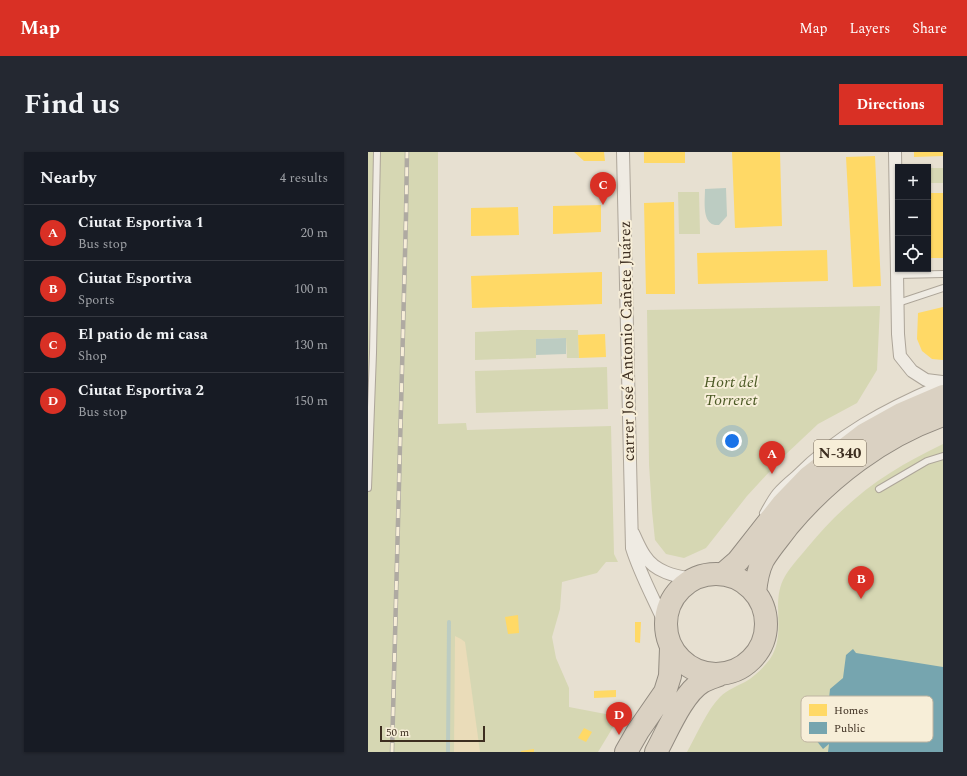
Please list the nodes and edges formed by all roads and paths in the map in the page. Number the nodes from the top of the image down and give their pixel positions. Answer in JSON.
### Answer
{"nodes":[{"id":1,"x":377,"y":152,"type":"edge"},
{"id":2,"x":624,"y":152,"type":"edge"},
{"id":3,"x":895,"y":152,"type":"edge"},
{"id":4,"x":943,"y":274,"type":"edge"},
{"id":5,"x":897,"y":275,"type":"junction"},
{"id":6,"x":943,"y":288,"type":"edge"},
{"id":7,"x":898,"y":303,"type":"junction"},
{"id":8,"x":943,"y":382,"type":"edge"},
{"id":9,"x":943,"y":396,"type":"edge"},
{"id":10,"x":943,"y":415,"type":"edge"},
{"id":11,"x":943,"y":456,"type":"edge"},
{"id":12,"x":368,"y":488,"type":"edge"},
{"id":13,"x":879,"y":489,"type":"dead end"},
{"id":14,"x":758,"y":529,"type":"junction"},
{"id":15,"x":631,"y":531,"type":"junction"},
{"id":16,"x":723,"y":574,"type":"junction"},
{"id":17,"x":692,"y":579,"type":"junction"},
{"id":18,"x":755,"y":593,"type":"junction"},
{"id":19,"x":665,"y":624,"type":"junction"},
{"id":20,"x":671,"y":648,"type":"junction"},
{"id":21,"x":719,"y":675,"type":"junction"},
{"id":22,"x":626,"y":752,"type":"edge"},
{"id":23,"x":656,"y":752,"type":"edge"}],
"edges":[{"from":1,"to":12,"type":"lane"},
{"from":2,"to":15,"type":"street","name":"carrer José Antonio Cañete Juárez"},
{"from":3,"to":5,"type":"street"},
{"from":4,"to":5,"type":"lane"},
{"from":5,"to":7,"type":"street"},
{"from":6,"to":7,"type":"lane"},
{"from":7,"to":8,"type":"street"},
{"from":8,"to":14,"type":"lane"},
{"from":9,"to":14,"type":"highway","number":"N-340"},
{"from":10,"to":18,"type":"highway","number":"N-340"},
{"from":11,"to":13,"type":"lane"},
{"from":14,"to":16,"type":"highway","number":"N-340"},
{"from":15,"to":17,"type":"street","name":"carrer José Antonio Cañete Juárez"},
{"from":15,"to":19,"type":"street","name":"carrer José Antonio Cañete Juárez"},
{"from":16,"to":17,"type":"highway"},
{"from":16,"to":18,"type":"highway"},
{"from":17,"to":19,"type":"highway"},
{"from":18,"to":21,"type":"highway"},
{"from":19,"to":20,"type":"highway"},
{"from":20,"to":21,"type":"highway"},
{"from":20,"to":22,"type":"highway"},
{"from":21,"to":23,"type":"highway"}]}
